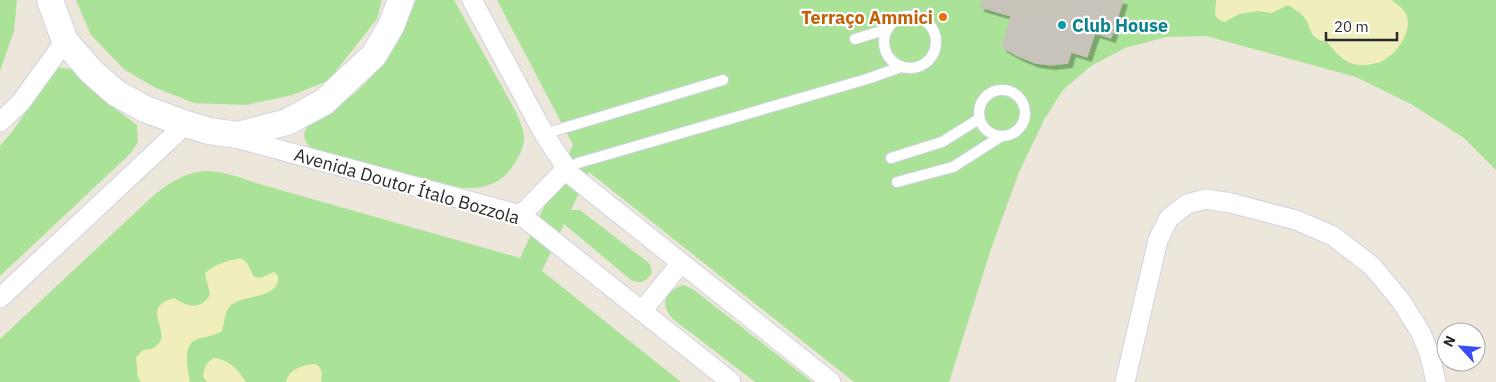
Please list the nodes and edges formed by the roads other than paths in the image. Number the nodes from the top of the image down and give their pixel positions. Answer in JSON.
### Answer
{"nodes":[{"id":1,"x":50,"y":0,"type":"edge"},
{"id":2,"x":402,"y":0,"type":"edge"},
{"id":3,"x":472,"y":0,"type":"edge"},
{"id":4,"x":888,"y":29,"type":"junction"},
{"id":5,"x":854,"y":39,"type":"dead end"},
{"id":6,"x":65,"y":41,"type":"junction"},
{"id":7,"x":901,"y":67,"type":"junction"},
{"id":8,"x":723,"y":80,"type":"dead end"},
{"id":9,"x":979,"y":119,"type":"junction"},
{"id":10,"x":0,"y":122,"type":"edge"},
{"id":11,"x":198,"y":128,"type":"junction"},
{"id":12,"x":544,"y":134,"type":"junction"},
{"id":13,"x":1000,"y":137,"type":"junction"},
{"id":14,"x":891,"y":158,"type":"dead end"},
{"id":15,"x":566,"y":169,"type":"junction"},
{"id":16,"x":898,"y":182,"type":"dead end"},
{"id":17,"x":521,"y":216,"type":"junction"},
{"id":18,"x":681,"y":263,"type":"junction"},
{"id":19,"x":0,"y":298,"type":"edge"},
{"id":20,"x":642,"y":311,"type":"junction"},
{"id":21,"x":732,"y":382,"type":"edge"},
{"id":22,"x":831,"y":382,"type":"edge"},
{"id":23,"x":1125,"y":382,"type":"edge"},
{"id":24,"x":1436,"y":382,"type":"edge"}],
"edges":[{"from":1,"to":6,"type":"main road"},
{"from":2,"to":11,"type":"main road"},
{"from":3,"to":12,"type":"street"},
{"from":4,"to":5,"type":"lane"},
{"from":4,"to":7,"type":"lane"},
{"from":4,"to":7,"type":"lane"},
{"from":6,"to":10,"type":"street"},
{"from":6,"to":11,"type":"main road"},
{"from":7,"to":15,"type":"lane"},
{"from":8,"to":12,"type":"lane"},
{"from":9,"to":13,"type":"lane"},
{"from":9,"to":13,"type":"lane"},
{"from":9,"to":14,"type":"lane"},
{"from":11,"to":17,"type":"street","name":"Avenida Doutor Ítalo Bozzola"},
{"from":11,"to":19,"type":"street"},
{"from":12,"to":15,"type":"street"},
{"from":13,"to":16,"type":"lane"},
{"from":15,"to":17,"type":"street"},
{"from":15,"to":18,"type":"street"},
{"from":17,"to":20,"type":"street","name":"Avenida Doutor Ítalo Bozzola"},
{"from":18,"to":20,"type":"street"},
{"from":18,"to":22,"type":"street"},
{"from":20,"to":21,"type":"street","name":"Avenida Doutor Ítalo Bozzola"},
{"from":23,"to":24,"type":"street"}]}
